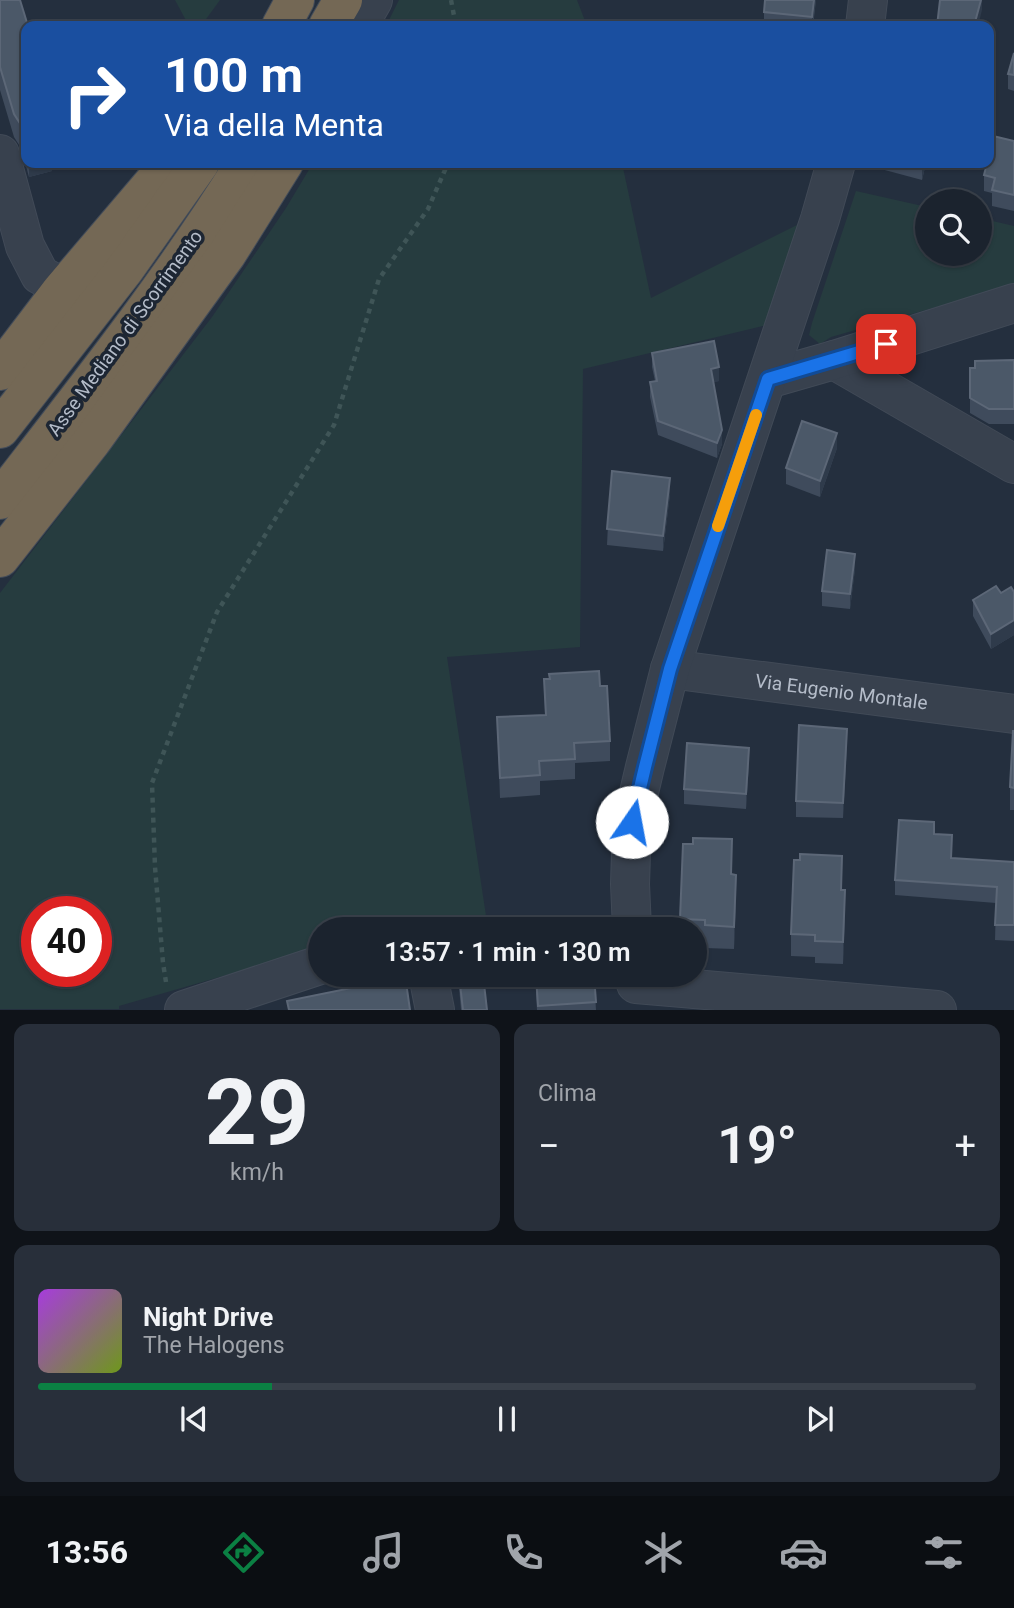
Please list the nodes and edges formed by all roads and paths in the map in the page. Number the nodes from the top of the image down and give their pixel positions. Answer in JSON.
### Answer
{"nodes":[{"id":1,"x":295,"y":0,"type":"edge"},
{"id":2,"x":343,"y":0,"type":"edge"},
{"id":3,"x":373,"y":0,"type":"edge"},
{"id":4,"x":451,"y":0,"type":"edge"},
{"id":5,"x":868,"y":0,"type":"edge"},
{"id":6,"x":284,"y":21,"type":"edge"},
{"id":7,"x":331,"y":21,"type":"edge"},
{"id":8,"x":361,"y":21,"type":"edge"},
{"id":9,"x":455,"y":21,"type":"edge"},
{"id":10,"x":866,"y":21,"type":"edge"},
{"id":11,"x":0,"y":154,"type":"edge"},
{"id":12,"x":166,"y":168,"type":"edge"},
{"id":13,"x":196,"y":168,"type":"edge"},
{"id":14,"x":242,"y":168,"type":"edge"},
{"id":15,"x":281,"y":168,"type":"edge"},
{"id":16,"x":446,"y":168,"type":"edge"},
{"id":17,"x":835,"y":168,"type":"edge"},
{"id":18,"x":61,"y":291,"type":"junction"},
{"id":19,"x":1014,"y":303,"type":"edge"},
{"id":20,"x":834,"y":360,"type":"junction"},
{"id":21,"x":0,"y":371,"type":"edge"},
{"id":22,"x":768,"y":379,"type":"junction"},
{"id":23,"x":0,"y":429,"type":"edge"},
{"id":24,"x":1014,"y":464,"type":"edge"},
{"id":25,"x":0,"y":500,"type":"edge"},
{"id":26,"x":0,"y":558,"type":"edge"},
{"id":27,"x":670,"y":669,"type":"junction"},
{"id":28,"x":1014,"y":714,"type":"edge"},
{"id":29,"x":631,"y":917,"type":"edge"},
{"id":30,"x":308,"y":968,"type":"edge"},
{"id":31,"x":430,"y":987,"type":"edge"},
{"id":32,"x":637,"y":989,"type":"edge"},
{"id":33,"x":176,"y":998,"type":"edge"},
{"id":34,"x":435,"y":1010,"type":"edge"},
{"id":35,"x":937,"y":1010,"type":"edge"}],
"edges":[{"from":1,"to":6,"type":"highway"},
{"from":2,"to":7,"type":"highway"},
{"from":3,"to":8,"type":"street"},
{"from":4,"to":9,"type":"path"},
{"from":5,"to":10,"type":"street"},
{"from":11,"to":18,"type":"street"},
{"from":12,"to":18,"type":"highway"},
{"from":13,"to":23,"type":"highway","name":"Asse Mediano di Scorrimento"},
{"from":14,"to":25,"type":"highway","name":"Asse Mediano di Scorrimento"},
{"from":15,"to":26,"type":"highway"},
{"from":16,"to":33,"type":"path"},
{"from":17,"to":22,"type":"street"},
{"from":18,"to":21,"type":"highway"},
{"from":19,"to":20,"type":"street"},
{"from":20,"to":22,"type":"street"},
{"from":20,"to":24,"type":"street"},
{"from":22,"to":27,"type":"street"},
{"from":27,"to":28,"type":"street","name":"Via Eugenio Montale"},
{"from":27,"to":29,"type":"street"},
{"from":30,"to":33,"type":"street"},
{"from":31,"to":34,"type":"street"},
{"from":32,"to":35,"type":"street"}]}
